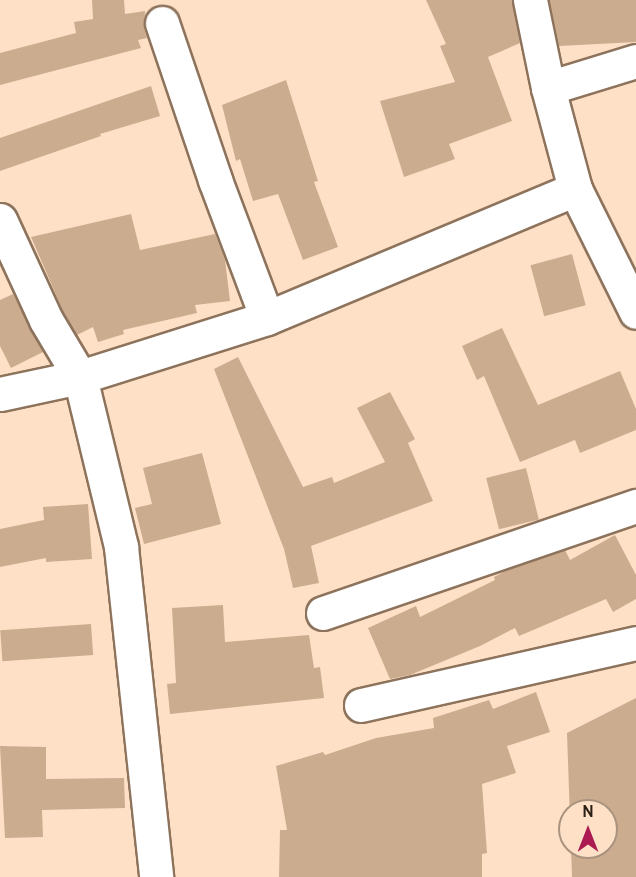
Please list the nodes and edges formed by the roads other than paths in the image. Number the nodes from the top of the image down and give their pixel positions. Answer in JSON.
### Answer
{"nodes":[{"id":1,"x":530,"y":0,"type":"edge"},
{"id":2,"x":162,"y":23,"type":"dead end"},
{"id":3,"x":636,"y":61,"type":"edge"},
{"id":4,"x":548,"y":88,"type":"junction"},
{"id":5,"x":575,"y":189,"type":"junction"},
{"id":6,"x":0,"y":220,"type":"edge"},
{"id":7,"x":636,"y":312,"type":"edge"},
{"id":8,"x":267,"y":318,"type":"junction"},
{"id":9,"x":80,"y":377,"type":"junction"},
{"id":10,"x":0,"y":394,"type":"edge"},
{"id":11,"x":636,"y":506,"type":"edge"},
{"id":12,"x":323,"y":613,"type":"dead end"},
{"id":13,"x":636,"y":643,"type":"edge"},
{"id":14,"x":361,"y":705,"type":"dead end"},
{"id":15,"x":156,"y":877,"type":"edge"}],
"edges":[{"from":1,"to":4,"type":"street"},
{"from":2,"to":8,"type":"street"},
{"from":3,"to":4,"type":"street"},
{"from":4,"to":5,"type":"street"},
{"from":5,"to":7,"type":"street"},
{"from":5,"to":8,"type":"street"},
{"from":6,"to":9,"type":"street"},
{"from":8,"to":9,"type":"street"},
{"from":9,"to":10,"type":"street"},
{"from":9,"to":15,"type":"street"},
{"from":11,"to":12,"type":"street"},
{"from":13,"to":14,"type":"street"}]}
